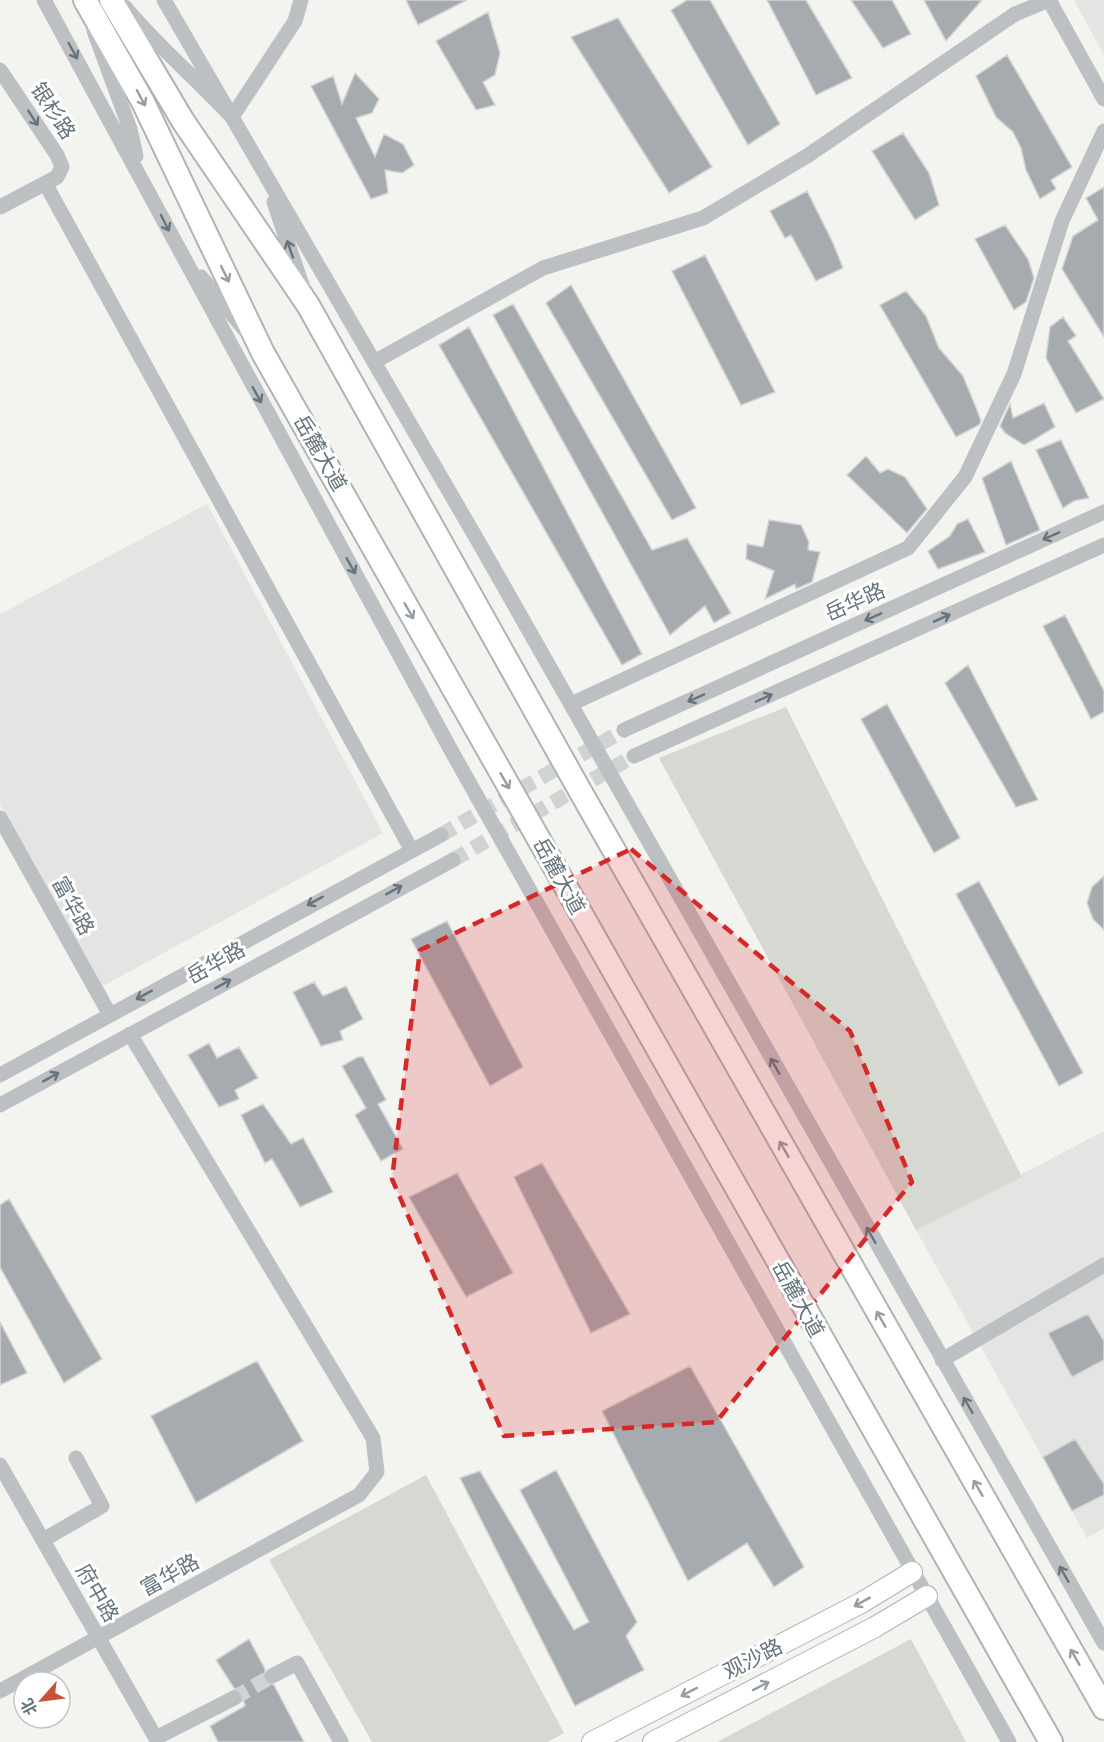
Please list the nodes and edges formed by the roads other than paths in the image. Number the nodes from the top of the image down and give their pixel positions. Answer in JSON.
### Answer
{"nodes":[{"id":1,"x":44,"y":0,"type":"edge"},
{"id":2,"x":84,"y":0,"type":"edge"},
{"id":3,"x":111,"y":0,"type":"edge"},
{"id":4,"x":119,"y":0,"type":"edge"},
{"id":5,"x":164,"y":0,"type":"edge"},
{"id":6,"x":301,"y":0,"type":"edge"},
{"id":7,"x":1049,"y":0,"type":"edge"},
{"id":8,"x":122,"y":42,"type":"junction"},
{"id":9,"x":0,"y":70,"type":"edge"},
{"id":10,"x":1104,"y":99,"type":"edge"},
{"id":11,"x":232,"y":117,"type":"junction"},
{"id":12,"x":1104,"y":131,"type":"edge"},
{"id":13,"x":264,"y":171,"type":"junction"},
{"id":14,"x":141,"y":177,"type":"junction"},
{"id":15,"x":51,"y":180,"type":"junction"},
{"id":16,"x":0,"y":207,"type":"edge"},
{"id":17,"x":180,"y":252,"type":"junction"},
{"id":18,"x":308,"y":305,"type":"junction"},
{"id":19,"x":263,"y":353,"type":"junction"},
{"id":20,"x":374,"y":362,"type":"junction"},
{"id":21,"x":1104,"y":512,"type":"edge"},
{"id":22,"x":1104,"y":544,"type":"edge"},
{"id":23,"x":571,"y":704,"type":"junction"},
{"id":24,"x":624,"y":730,"type":"tunnel mouth"},
{"id":25,"x":634,"y":756,"type":"tunnel mouth"},
{"id":26,"x":0,"y":818,"type":"edge"},
{"id":27,"x":441,"y":835,"type":"tunnel mouth"},
{"id":28,"x":411,"y":849,"type":"junction"},
{"id":29,"x":453,"y":860,"type":"tunnel mouth"},
{"id":30,"x":109,"y":1013,"type":"junction"},
{"id":31,"x":130,"y":1034,"type":"junction"},
{"id":32,"x":0,"y":1075,"type":"edge"},
{"id":33,"x":0,"y":1105,"type":"edge"},
{"id":34,"x":1104,"y":1265,"type":"edge"},
{"id":35,"x":942,"y":1360,"type":"junction"},
{"id":36,"x":76,"y":1458,"type":"dead end"},
{"id":37,"x":0,"y":1465,"type":"edge"},
{"id":38,"x":43,"y":1540,"type":"junction"},
{"id":39,"x":912,"y":1572,"type":"junction"},
{"id":40,"x":927,"y":1596,"type":"junction"},
{"id":41,"x":99,"y":1638,"type":"junction"},
{"id":42,"x":1104,"y":1643,"type":"edge"},
{"id":43,"x":272,"y":1676,"type":"tunnel mouth"},
{"id":44,"x":0,"y":1691,"type":"edge"},
{"id":45,"x":234,"y":1698,"type":"tunnel mouth"},
{"id":46,"x":1104,"y":1708,"type":"edge"},
{"id":47,"x":157,"y":1740,"type":"edge"},
{"id":48,"x":340,"y":1742,"type":"edge"},
{"id":49,"x":592,"y":1742,"type":"edge"},
{"id":50,"x":653,"y":1742,"type":"edge"},
{"id":51,"x":1009,"y":1742,"type":"edge"},
{"id":52,"x":1051,"y":1742,"type":"edge"}],
"edges":[{"from":1,"to":14,"type":"street","one_way":true},
{"from":2,"to":8,"type":"highway","name":"岳麓大道"},
{"from":2,"to":14,"type":"street"},
{"from":3,"to":8,"type":"highway","name":"岳麓大道"},
{"from":4,"to":11,"type":"street"},
{"from":5,"to":11,"type":"street"},
{"from":6,"to":11,"type":"street"},
{"from":7,"to":10,"type":"street"},
{"from":7,"to":20,"type":"street"},
{"from":8,"to":18,"type":"highway","name":"岳麓大道"},
{"from":8,"to":19,"type":"highway","name":"岳麓大道","one_way":true},
{"from":9,"to":15,"type":"street","name":"银杉路","one_way":true},
{"from":11,"to":13,"type":"street"},
{"from":12,"to":23,"type":"street"},
{"from":18,"to":13,"type":"street","one_way":true},
{"from":13,"to":20,"type":"street"},
{"from":14,"to":17,"type":"street","one_way":true},
{"from":15,"to":16,"type":"street"},
{"from":15,"to":28,"type":"street"},
{"from":17,"to":19,"type":"street"},
{"from":17,"to":39,"type":"street","one_way":true},
{"from":46,"to":18,"type":"highway","name":"岳麓大道","one_way":true},
{"from":19,"to":52,"type":"highway","name":"岳麓大道","one_way":true},
{"from":20,"to":23,"type":"street"},
{"from":21,"to":24,"type":"street","name":"岳华路","one_way":true},
{"from":25,"to":22,"type":"street","one_way":true},
{"from":35,"to":23,"type":"street","one_way":true},
{"from":26,"to":30,"type":"street","name":"富华路"},
{"from":27,"to":28,"type":"street","name":"岳华路"},
{"from":28,"to":30,"type":"street","name":"岳华路","one_way":true},
{"from":31,"to":29,"type":"street","name":"岳华路","one_way":true},
{"from":30,"to":32,"type":"street","name":"岳华路"},
{"from":33,"to":31,"type":"street","name":"岳华路","one_way":true},
{"from":31,"to":41,"type":"street","name":"富华路"},
{"from":34,"to":35,"type":"street"},
{"from":42,"to":35,"type":"street","one_way":true},
{"from":36,"to":38,"type":"street"},
{"from":37,"to":38,"type":"street","name":"府中路"},
{"from":38,"to":41,"type":"street","name":"府中路"},
{"from":39,"to":40,"type":"street"},
{"from":39,"to":49,"type":"main road","name":"观沙路","one_way":true},
{"from":50,"to":40,"type":"main road","name":"观沙路","one_way":true},
{"from":40,"to":51,"type":"street"},
{"from":41,"to":44,"type":"street","name":"富华路"},
{"from":41,"to":47,"type":"street","name":"府中路"},
{"from":43,"to":48,"type":"street"},
{"from":45,"to":47,"type":"street"}]}
